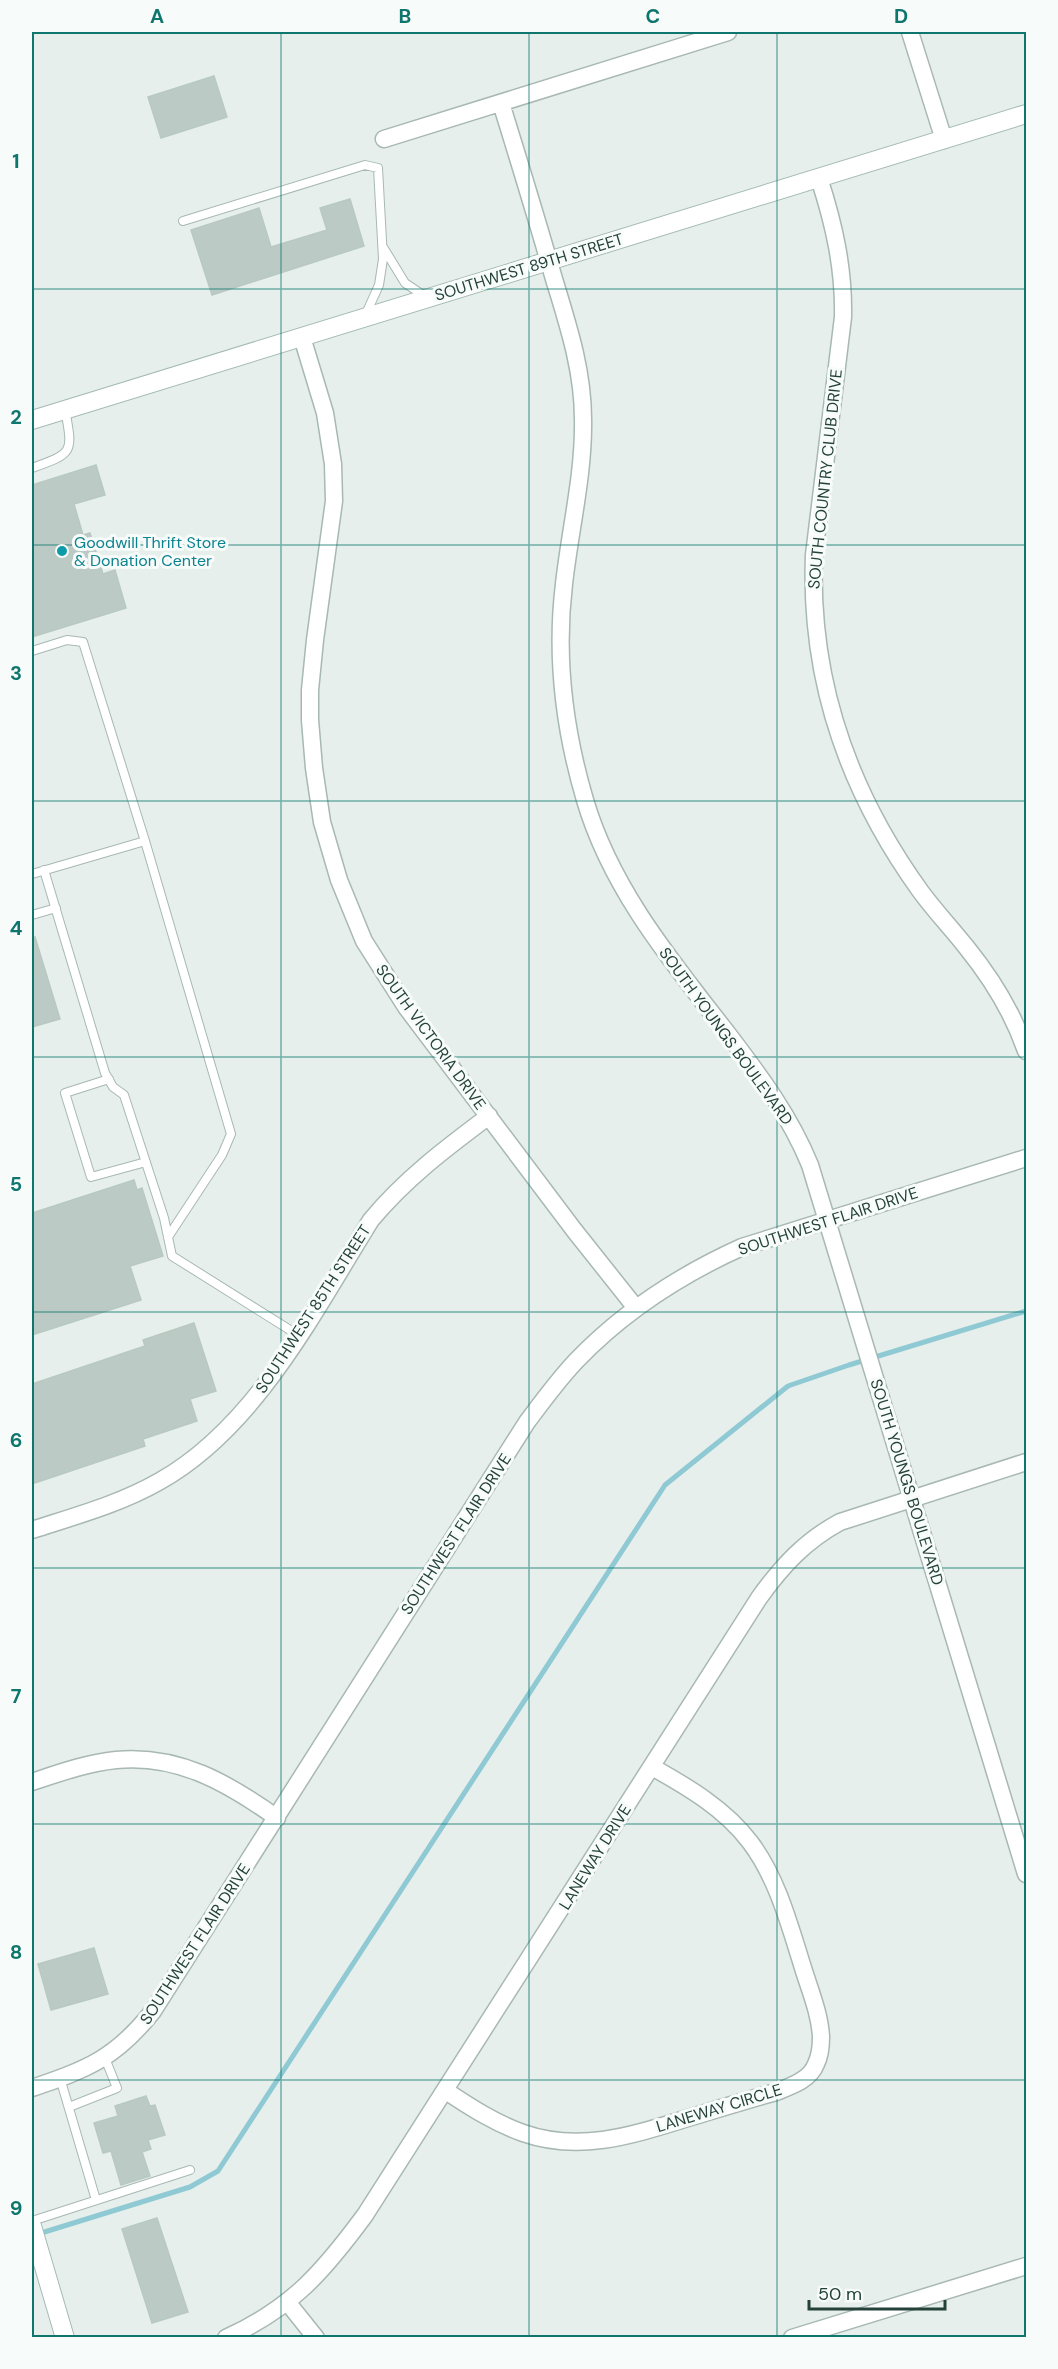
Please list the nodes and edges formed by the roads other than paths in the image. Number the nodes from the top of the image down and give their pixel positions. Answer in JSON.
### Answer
{"nodes":[{"id":1,"x":728,"y":32,"type":"edge"},
{"id":2,"x":910,"y":32,"type":"edge"},
{"id":3,"x":501,"y":102,"type":"junction"},
{"id":4,"x":1026,"y":114,"type":"edge"},
{"id":5,"x":384,"y":139,"type":"dead end"},
{"id":6,"x":944,"y":140,"type":"junction"},
{"id":7,"x":819,"y":178,"type":"junction"},
{"id":8,"x":183,"y":221,"type":"dead end"},
{"id":9,"x":383,"y":247,"type":"junction"},
{"id":10,"x":549,"y":261,"type":"junction"},
{"id":11,"x":427,"y":298,"type":"junction"},
{"id":12,"x":365,"y":316,"type":"junction"},
{"id":13,"x":302,"y":337,"type":"junction"},
{"id":14,"x":65,"y":410,"type":"junction"},
{"id":15,"x":32,"y":420,"type":"edge"},
{"id":16,"x":32,"y":468,"type":"edge"},
{"id":17,"x":32,"y":651,"type":"edge"},
{"id":18,"x":145,"y":841,"type":"junction"},
{"id":19,"x":44,"y":870,"type":"junction"},
{"id":20,"x":32,"y":873,"type":"edge"},
{"id":21,"x":56,"y":908,"type":"junction"},
{"id":22,"x":32,"y":915,"type":"edge"},
{"id":23,"x":1026,"y":1051,"type":"edge"},
{"id":24,"x":109,"y":1079,"type":"junction"},
{"id":25,"x":489,"y":1116,"type":"junction"},
{"id":26,"x":1026,"y":1158,"type":"edge"},
{"id":27,"x":146,"y":1162,"type":"junction"},
{"id":28,"x":827,"y":1220,"type":"junction"},
{"id":29,"x":168,"y":1237,"type":"junction"},
{"id":30,"x":636,"y":1308,"type":"junction"},
{"id":31,"x":298,"y":1335,"type":"junction"},
{"id":32,"x":1026,"y":1462,"type":"edge"},
{"id":33,"x":912,"y":1499,"type":"junction"},
{"id":34,"x":32,"y":1530,"type":"edge"},
{"id":35,"x":652,"y":1767,"type":"junction"},
{"id":36,"x":32,"y":1782,"type":"edge"},
{"id":37,"x":277,"y":1818,"type":"junction"},
{"id":38,"x":1026,"y":1875,"type":"edge"},
{"id":39,"x":105,"y":2058,"type":"junction"},
{"id":40,"x":60,"y":2078,"type":"junction"},
{"id":41,"x":32,"y":2088,"type":"edge"},
{"id":42,"x":446,"y":2091,"type":"junction"},
{"id":43,"x":69,"y":2107,"type":"junction"},
{"id":44,"x":190,"y":2170,"type":"dead end"},
{"id":45,"x":96,"y":2200,"type":"junction"},
{"id":46,"x":32,"y":2221,"type":"edge"},
{"id":47,"x":32,"y":2226,"type":"edge"},
{"id":48,"x":1026,"y":2266,"type":"edge"},
{"id":49,"x":288,"y":2303,"type":"junction"},
{"id":50,"x":65,"y":2337,"type":"edge"},
{"id":51,"x":226,"y":2337,"type":"edge"},
{"id":52,"x":315,"y":2337,"type":"edge"},
{"id":53,"x":796,"y":2337,"type":"edge"}],
"edges":[{"from":1,"to":3,"type":"street"},
{"from":2,"to":6,"type":"street"},
{"from":3,"to":5,"type":"street"},
{"from":3,"to":10,"type":"street","name":"SOUTH YOUNGS BOULEVARD"},
{"from":4,"to":6,"type":"main road","name":"SOUTHWEST 89TH STREET"},
{"from":6,"to":7,"type":"main road","name":"SOUTHWEST 89TH STREET"},
{"from":7,"to":10,"type":"main road","name":"SOUTHWEST 89TH STREET"},
{"from":7,"to":23,"type":"street","name":"SOUTH COUNTRY CLUB DRIVE"},
{"from":8,"to":9,"type":"lane"},
{"from":9,"to":11,"type":"lane"},
{"from":9,"to":12,"type":"lane"},
{"from":10,"to":11,"type":"main road","name":"SOUTHWEST 89TH STREET"},
{"from":10,"to":28,"type":"street","name":"SOUTH YOUNGS BOULEVARD"},
{"from":11,"to":12,"type":"main road","name":"SOUTHWEST 89TH STREET"},
{"from":12,"to":13,"type":"main road","name":"SOUTHWEST 89TH STREET"},
{"from":13,"to":14,"type":"main road","name":"SOUTHWEST 89TH STREET"},
{"from":13,"to":25,"type":"street","name":"SOUTH VICTORIA DRIVE"},
{"from":14,"to":15,"type":"main road","name":"SOUTHWEST 89TH STREET"},
{"from":14,"to":16,"type":"lane"},
{"from":17,"to":18,"type":"lane"},
{"from":18,"to":19,"type":"lane"},
{"from":18,"to":29,"type":"lane"},
{"from":19,"to":20,"type":"lane"},
{"from":19,"to":21,"type":"lane"},
{"from":21,"to":22,"type":"lane"},
{"from":21,"to":24,"type":"lane"},
{"from":24,"to":27,"type":"lane"},
{"from":24,"to":27,"type":"lane"},
{"from":25,"to":30,"type":"street","name":"SOUTH VICTORIA DRIVE"},
{"from":25,"to":31,"type":"street","name":"SOUTHWEST 85TH STREET"},
{"from":26,"to":28,"type":"street","name":"SOUTHWEST FLAIR DRIVE"},
{"from":27,"to":29,"type":"lane"},
{"from":28,"to":30,"type":"street","name":"SOUTHWEST FLAIR DRIVE"},
{"from":28,"to":33,"type":"street","name":"SOUTH YOUNGS BOULEVARD"},
{"from":29,"to":31,"type":"lane"},
{"from":30,"to":37,"type":"street","name":"SOUTHWEST FLAIR DRIVE"},
{"from":31,"to":34,"type":"street","name":"SOUTHWEST 85TH STREET"},
{"from":32,"to":33,"type":"street","name":"LANEWAY DRIVE"},
{"from":33,"to":35,"type":"street","name":"LANEWAY DRIVE"},
{"from":33,"to":38,"type":"street","name":"SOUTH YOUNGS BOULEVARD"},
{"from":35,"to":42,"type":"street","name":"LANEWAY DRIVE"},
{"from":35,"to":42,"type":"street","name":"LANEWAY CIRCLE"},
{"from":36,"to":37,"type":"street"},
{"from":37,"to":39,"type":"street","name":"SOUTHWEST FLAIR DRIVE"},
{"from":39,"to":40,"type":"street","name":"SOUTHWEST FLAIR DRIVE"},
{"from":39,"to":43,"type":"lane"},
{"from":40,"to":41,"type":"street","name":"SOUTHWEST FLAIR DRIVE"},
{"from":40,"to":43,"type":"lane"},
{"from":42,"to":49,"type":"street","name":"LANEWAY DRIVE"},
{"from":43,"to":45,"type":"lane"},
{"from":44,"to":45,"type":"lane"},
{"from":45,"to":46,"type":"lane"},
{"from":47,"to":50,"type":"main road"},
{"from":48,"to":53,"type":"street"},
{"from":49,"to":51,"type":"street","name":"LANEWAY DRIVE"},
{"from":49,"to":52,"type":"street"}]}
